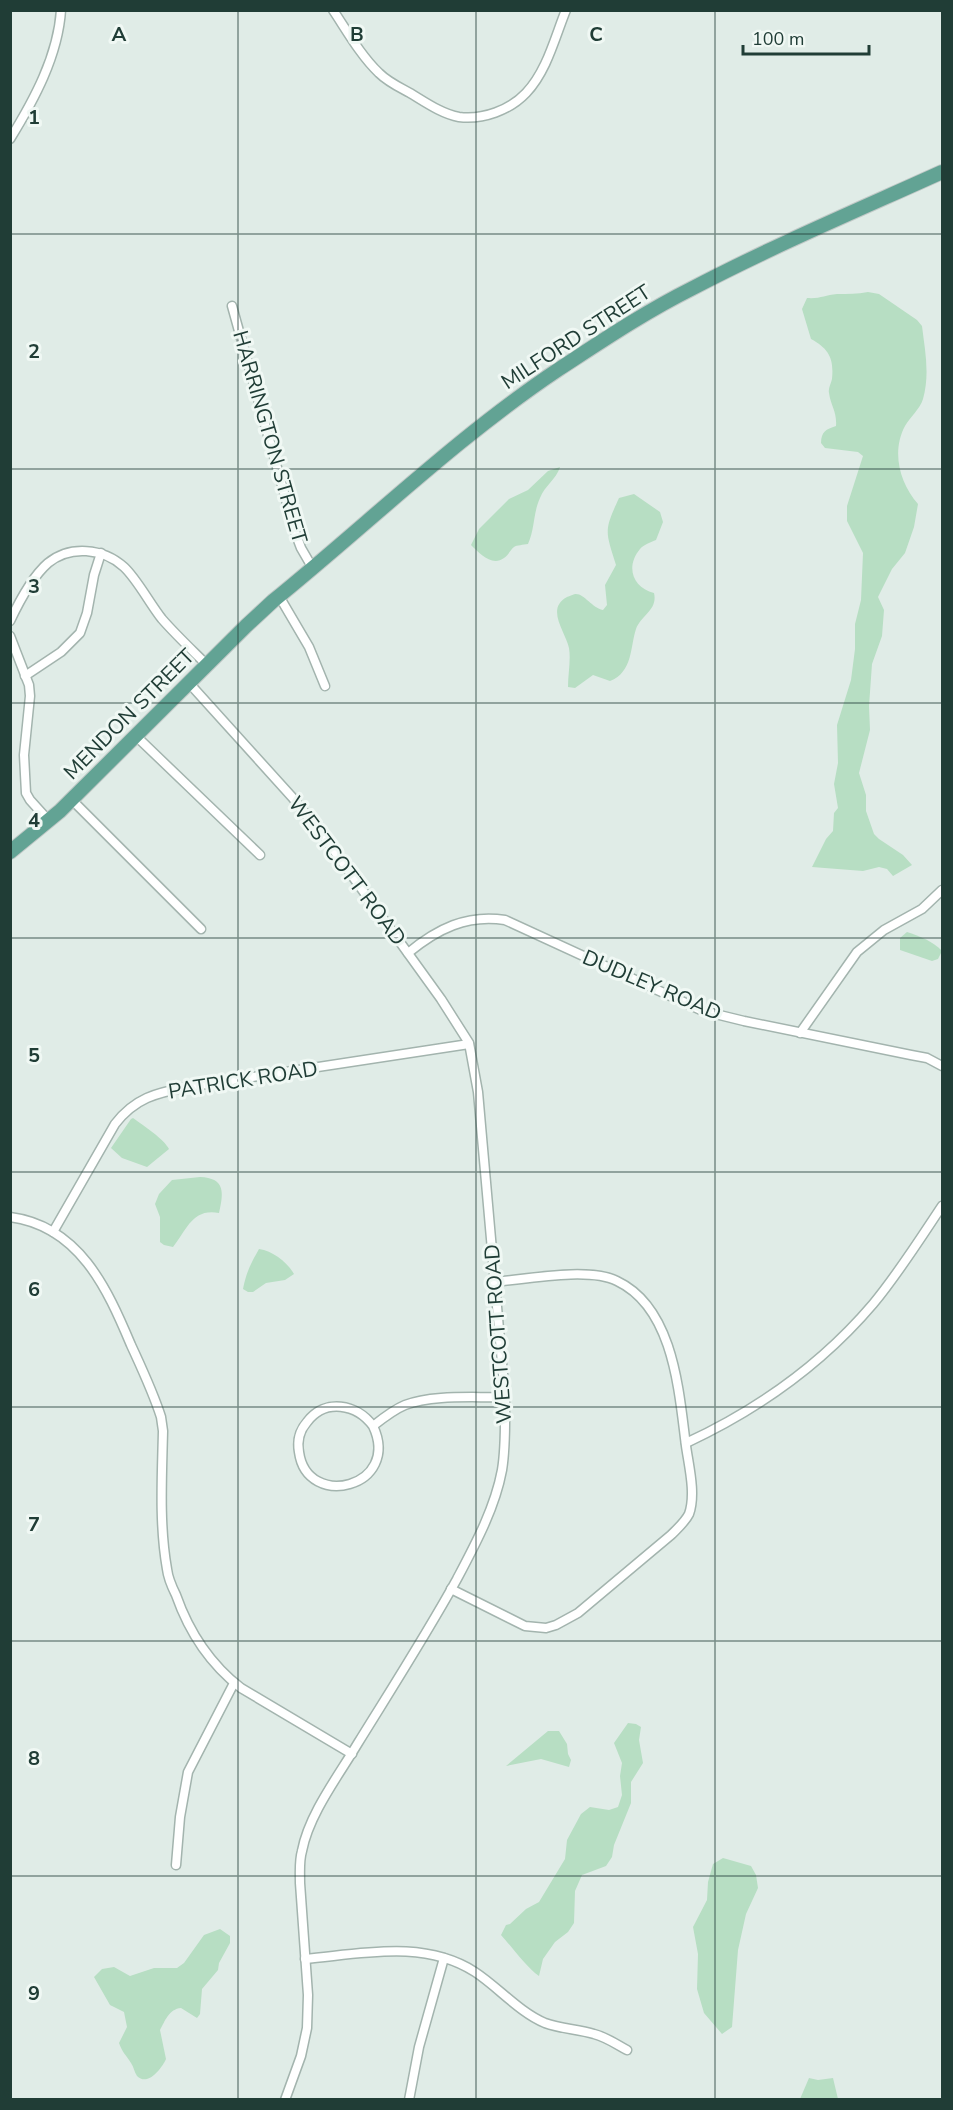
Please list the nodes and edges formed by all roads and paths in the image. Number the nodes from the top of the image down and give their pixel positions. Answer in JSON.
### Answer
{"nodes":[{"id":1,"x":61,"y":10,"type":"edge"},
{"id":2,"x":333,"y":10,"type":"edge"},
{"id":3,"x":566,"y":10,"type":"edge"},
{"id":4,"x":10,"y":139,"type":"edge"},
{"id":5,"x":942,"y":172,"type":"edge"},
{"id":6,"x":232,"y":306,"type":"dead end"},
{"id":7,"x":101,"y":553,"type":"junction"},
{"id":8,"x":312,"y":567,"type":"junction"},
{"id":9,"x":276,"y":599,"type":"junction"},
{"id":10,"x":10,"y":621,"type":"edge"},
{"id":11,"x":10,"y":636,"type":"edge"},
{"id":12,"x":207,"y":665,"type":"junction"},
{"id":13,"x":25,"y":676,"type":"junction"},
{"id":14,"x":189,"y":683,"type":"junction"},
{"id":15,"x":325,"y":686,"type":"dead end"},
{"id":16,"x":136,"y":736,"type":"junction"},
{"id":17,"x":72,"y":800,"type":"junction"},
{"id":18,"x":50,"y":821,"type":"junction"},
{"id":19,"x":10,"y":852,"type":"edge"},
{"id":20,"x":260,"y":855,"type":"dead end"},
{"id":21,"x":942,"y":890,"type":"edge"},
{"id":22,"x":201,"y":928,"type":"dead end"},
{"id":23,"x":408,"y":953,"type":"junction"},
{"id":24,"x":800,"y":1033,"type":"junction"},
{"id":25,"x":469,"y":1044,"type":"junction"},
{"id":26,"x":942,"y":1066,"type":"edge"},
{"id":27,"x":942,"y":1206,"type":"edge"},
{"id":28,"x":10,"y":1217,"type":"edge"},
{"id":29,"x":53,"y":1232,"type":"junction"},
{"id":30,"x":495,"y":1282,"type":"junction"},
{"id":31,"x":505,"y":1397,"type":"junction"},
{"id":32,"x":373,"y":1426,"type":"junction"},
{"id":33,"x":686,"y":1443,"type":"junction"},
{"id":34,"x":451,"y":1589,"type":"junction"},
{"id":35,"x":234,"y":1683,"type":"junction"},
{"id":36,"x":352,"y":1754,"type":"junction"},
{"id":37,"x":176,"y":1865,"type":"dead end"},
{"id":38,"x":444,"y":1958,"type":"junction"},
{"id":39,"x":305,"y":1959,"type":"junction"},
{"id":40,"x":627,"y":2050,"type":"dead end"},
{"id":41,"x":285,"y":2100,"type":"edge"},
{"id":42,"x":409,"y":2100,"type":"edge"}],
"edges":[{"from":1,"to":4,"type":"street"},
{"from":2,"to":3,"type":"street"},
{"from":5,"to":8,"type":"main road","name":"MILFORD STREET"},
{"from":6,"to":8,"type":"street","name":"HARRINGTON STREET"},
{"from":7,"to":10,"type":"street"},
{"from":7,"to":12,"type":"street"},
{"from":7,"to":13,"type":"street"},
{"from":8,"to":9,"type":"main road","name":"MILFORD STREET"},
{"from":9,"to":12,"type":"main road","name":"MENDON STREET"},
{"from":9,"to":15,"type":"street"},
{"from":11,"to":13,"type":"street"},
{"from":12,"to":14,"type":"main road","name":"MENDON STREET"},
{"from":13,"to":18,"type":"street"},
{"from":14,"to":16,"type":"main road","name":"MENDON STREET"},
{"from":14,"to":23,"type":"street","name":"WESTCOTT ROAD"},
{"from":16,"to":17,"type":"main road","name":"MENDON STREET"},
{"from":16,"to":20,"type":"street"},
{"from":17,"to":18,"type":"main road","name":"MENDON STREET"},
{"from":17,"to":22,"type":"street"},
{"from":18,"to":19,"type":"main road","name":"MENDON STREET"},
{"from":21,"to":24,"type":"street"},
{"from":23,"to":24,"type":"street","name":"DUDLEY ROAD"},
{"from":23,"to":25,"type":"street","name":"WESTCOTT ROAD"},
{"from":24,"to":26,"type":"street","name":"DUDLEY ROAD"},
{"from":25,"to":29,"type":"street","name":"PATRICK ROAD"},
{"from":25,"to":30,"type":"street","name":"WESTCOTT ROAD"},
{"from":27,"to":33,"type":"street"},
{"from":28,"to":29,"type":"street"},
{"from":29,"to":35,"type":"street"},
{"from":30,"to":31,"type":"street","name":"WESTCOTT ROAD"},
{"from":30,"to":33,"type":"street"},
{"from":31,"to":32,"type":"street"},
{"from":31,"to":34,"type":"street","name":"WESTCOTT ROAD"},
{"from":32,"to":32,"type":"street"},
{"from":33,"to":34,"type":"street"},
{"from":34,"to":36,"type":"street","name":"WESTCOTT ROAD"},
{"from":35,"to":36,"type":"street"},
{"from":35,"to":37,"type":"street"},
{"from":36,"to":39,"type":"street","name":"WESTCOTT ROAD"},
{"from":38,"to":39,"type":"street"},
{"from":38,"to":40,"type":"street"},
{"from":38,"to":42,"type":"street"},
{"from":39,"to":41,"type":"street","name":"WESTCOTT ROAD"}]}
